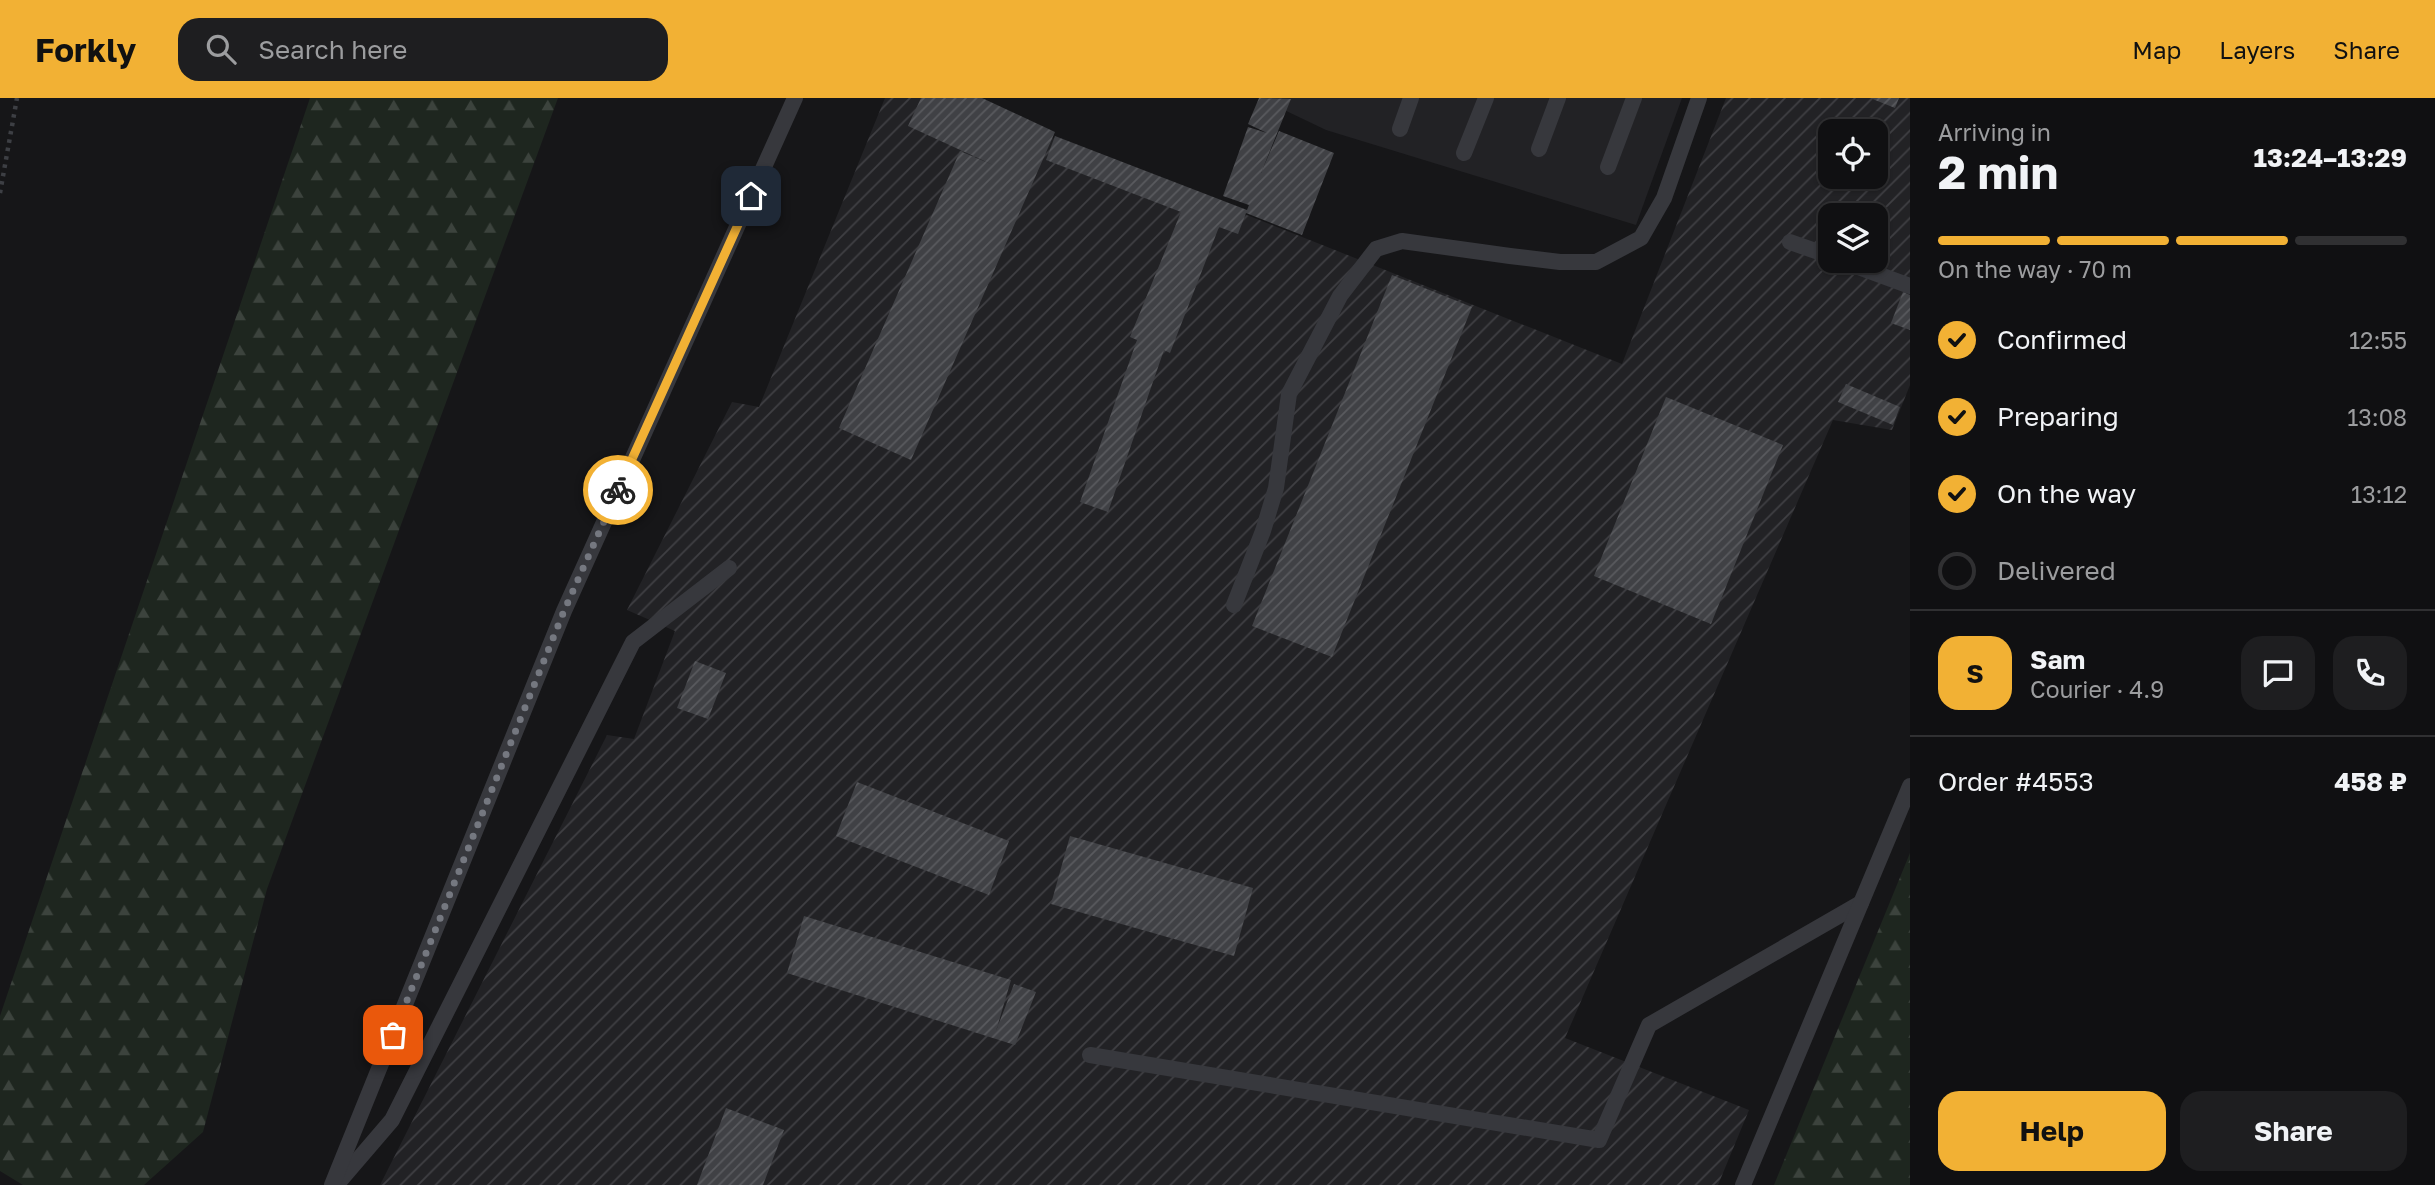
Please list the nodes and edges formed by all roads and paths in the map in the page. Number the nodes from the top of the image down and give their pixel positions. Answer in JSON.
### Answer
{"nodes":[{"id":1,"x":17,"y":98,"type":"edge"},
{"id":2,"x":795,"y":98,"type":"edge"},
{"id":3,"x":1411,"y":98,"type":"edge"},
{"id":4,"x":1486,"y":98,"type":"edge"},
{"id":5,"x":1558,"y":98,"type":"edge"},
{"id":6,"x":1634,"y":98,"type":"edge"},
{"id":7,"x":1699,"y":98,"type":"edge"},
{"id":8,"x":1400,"y":129,"type":"dead end"},
{"id":9,"x":1539,"y":149,"type":"dead end"},
{"id":10,"x":1464,"y":153,"type":"dead end"},
{"id":11,"x":1608,"y":167,"type":"dead end"},
{"id":12,"x":0,"y":194,"type":"edge"},
{"id":13,"x":1790,"y":242,"type":"dead end"},
{"id":14,"x":1818,"y":252,"type":"edge"},
{"id":15,"x":1875,"y":273,"type":"edge"},
{"id":16,"x":1910,"y":286,"type":"edge"},
{"id":17,"x":729,"y":568,"type":"dead end"},
{"id":18,"x":1234,"y":605,"type":"dead end"},
{"id":19,"x":1910,"y":786,"type":"edge"},
{"id":20,"x":1861,"y":903,"type":"junction"},
{"id":21,"x":1090,"y":1055,"type":"dead end"},
{"id":22,"x":334,"y":1185,"type":"edge"},
{"id":23,"x":1743,"y":1185,"type":"edge"}],
"edges":[{"from":1,"to":12,"type":"path"},
{"from":2,"to":22,"type":"lane"},
{"from":3,"to":8,"type":"lane"},
{"from":4,"to":10,"type":"lane"},
{"from":5,"to":9,"type":"lane"},
{"from":6,"to":11,"type":"lane"},
{"from":7,"to":18,"type":"lane"},
{"from":13,"to":14,"type":"lane"},
{"from":15,"to":16,"type":"lane"},
{"from":17,"to":22,"type":"lane"},
{"from":19,"to":20,"type":"lane"},
{"from":20,"to":21,"type":"lane"},
{"from":20,"to":23,"type":"lane"}]}
